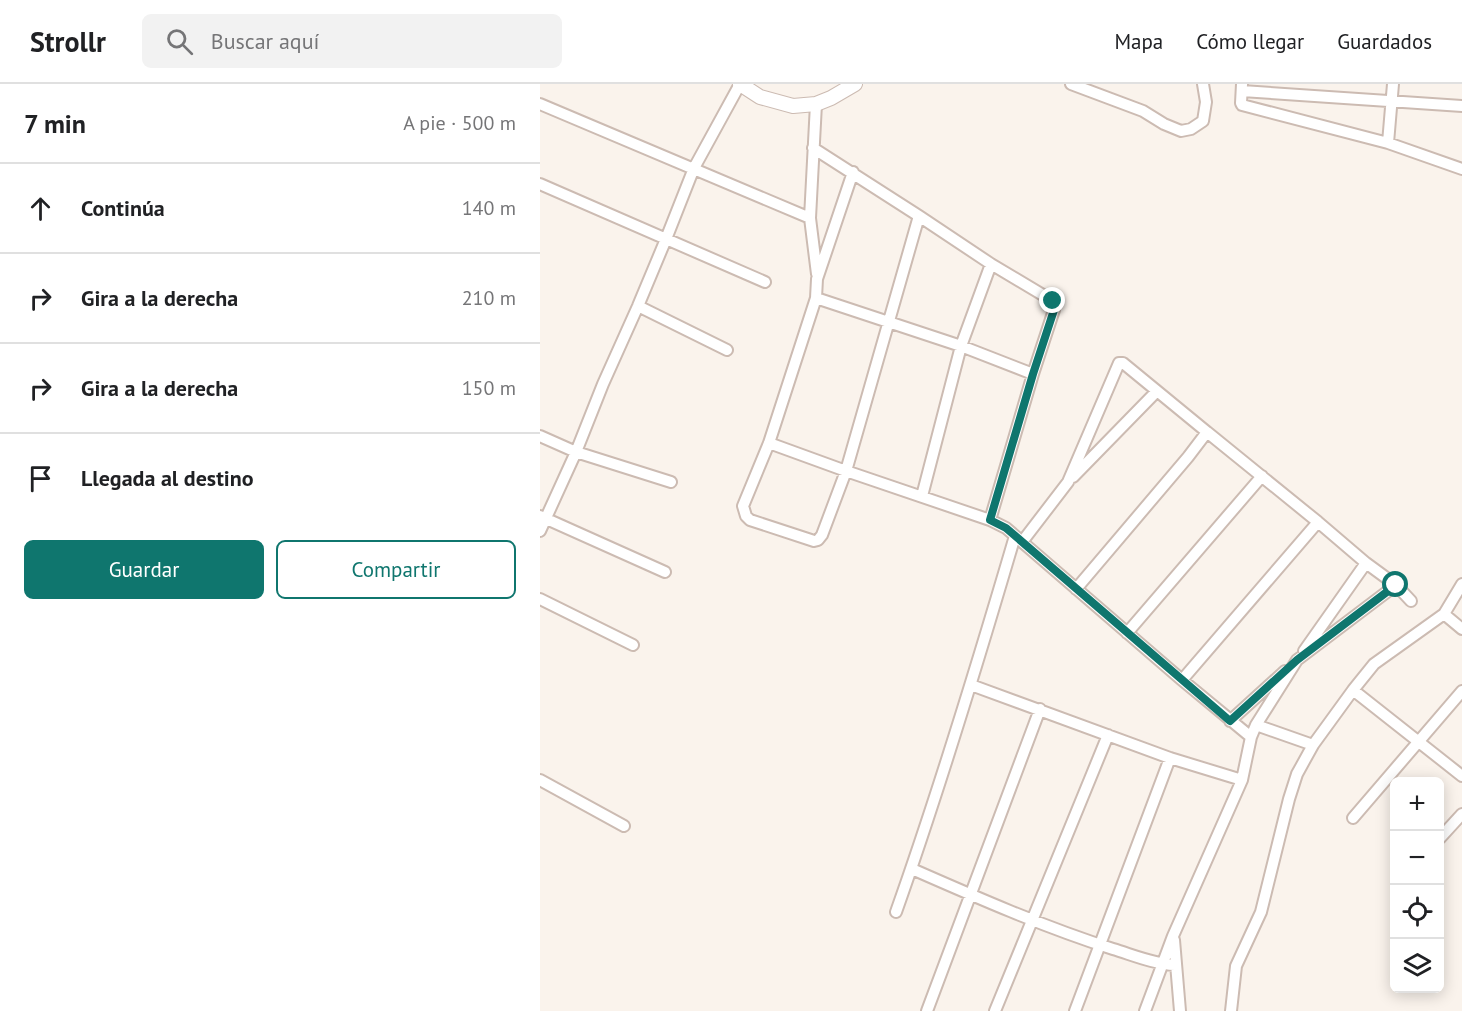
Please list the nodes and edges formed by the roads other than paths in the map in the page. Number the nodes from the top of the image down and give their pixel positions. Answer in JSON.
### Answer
{"nodes":[{"id":1,"x":740,"y":84,"type":"edge"},
{"id":2,"x":855,"y":84,"type":"edge"},
{"id":3,"x":1071,"y":84,"type":"edge"},
{"id":4,"x":1203,"y":84,"type":"edge"},
{"id":5,"x":1393,"y":84,"type":"edge"},
{"id":6,"x":1242,"y":87,"type":"edge"},
{"id":7,"x":1392,"y":101,"type":"junction"},
{"id":8,"x":540,"y":104,"type":"edge"},
{"id":9,"x":816,"y":104,"type":"junction"},
{"id":10,"x":1462,"y":106,"type":"edge"},
{"id":11,"x":1388,"y":143,"type":"junction"},
{"id":12,"x":813,"y":148,"type":"junction"},
{"id":13,"x":694,"y":168,"type":"junction"},
{"id":14,"x":1462,"y":169,"type":"edge"},
{"id":15,"x":853,"y":172,"type":"junction"},
{"id":16,"x":540,"y":184,"type":"edge"},
{"id":17,"x":919,"y":216,"type":"junction"},
{"id":18,"x":810,"y":218,"type":"junction"},
{"id":19,"x":666,"y":239,"type":"junction"},
{"id":20,"x":991,"y":264,"type":"junction"},
{"id":21,"x":817,"y":279,"type":"junction"},
{"id":22,"x":765,"y":282,"type":"dead end"},
{"id":23,"x":816,"y":298,"type":"junction"},
{"id":24,"x":638,"y":306,"type":"junction"},
{"id":25,"x":890,"y":322,"type":"junction"},
{"id":26,"x":961,"y":346,"type":"junction"},
{"id":27,"x":727,"y":350,"type":"dead end"},
{"id":28,"x":1033,"y":374,"type":"junction"},
{"id":29,"x":1157,"y":391,"type":"junction"},
{"id":30,"x":1207,"y":432,"type":"junction"},
{"id":31,"x":540,"y":436,"type":"edge"},
{"id":32,"x":769,"y":443,"type":"junction"},
{"id":33,"x":576,"y":452,"type":"junction"},
{"id":34,"x":846,"y":471,"type":"junction"},
{"id":35,"x":1262,"y":476,"type":"junction"},
{"id":36,"x":671,"y":482,"type":"dead end"},
{"id":37,"x":1068,"y":482,"type":"junction"},
{"id":38,"x":922,"y":496,"type":"junction"},
{"id":39,"x":543,"y":517,"type":"edge"},
{"id":40,"x":990,"y":520,"type":"junction"},
{"id":41,"x":1318,"y":522,"type":"junction"},
{"id":42,"x":540,"y":531,"type":"edge"},
{"id":43,"x":1018,"y":539,"type":"junction"},
{"id":44,"x":1366,"y":563,"type":"junction"},
{"id":45,"x":665,"y":572,"type":"dead end"},
{"id":46,"x":1462,"y":584,"type":"edge"},
{"id":47,"x":1396,"y":585,"type":"junction"},
{"id":48,"x":1076,"y":589,"type":"junction"},
{"id":49,"x":540,"y":599,"type":"edge"},
{"id":50,"x":1411,"y":601,"type":"dead end"},
{"id":51,"x":1444,"y":614,"type":"junction"},
{"id":52,"x":1462,"y":630,"type":"edge"},
{"id":53,"x":1127,"y":633,"type":"junction"},
{"id":54,"x":633,"y":645,"type":"dead end"},
{"id":55,"x":1297,"y":660,"type":"junction"},
{"id":56,"x":1182,"y":680,"type":"junction"},
{"id":57,"x":971,"y":685,"type":"junction"},
{"id":58,"x":1353,"y":690,"type":"junction"},
{"id":59,"x":1462,"y":691,"type":"edge"},
{"id":60,"x":1041,"y":710,"type":"junction"},
{"id":61,"x":1230,"y":721,"type":"junction"},
{"id":62,"x":1256,"y":725,"type":"junction"},
{"id":63,"x":1108,"y":735,"type":"junction"},
{"id":64,"x":1251,"y":737,"type":"junction"},
{"id":65,"x":1418,"y":741,"type":"junction"},
{"id":66,"x":1313,"y":745,"type":"junction"},
{"id":67,"x":1170,"y":758,"type":"junction"},
{"id":68,"x":1462,"y":776,"type":"edge"},
{"id":69,"x":540,"y":780,"type":"edge"},
{"id":70,"x":1242,"y":780,"type":"junction"},
{"id":71,"x":1462,"y":814,"type":"edge"},
{"id":72,"x":1353,"y":818,"type":"dead end"},
{"id":73,"x":624,"y":826,"type":"dead end"},
{"id":74,"x":1444,"y":834,"type":"edge"},
{"id":75,"x":912,"y":869,"type":"junction"},
{"id":76,"x":971,"y":895,"type":"junction"},
{"id":77,"x":896,"y":912,"type":"dead end"},
{"id":78,"x":1033,"y":921,"type":"junction"},
{"id":79,"x":1173,"y":936,"type":"junction"},
{"id":80,"x":1100,"y":945,"type":"junction"},
{"id":81,"x":1163,"y":964,"type":"junction"},
{"id":82,"x":1175,"y":965,"type":"junction"},
{"id":83,"x":927,"y":1011,"type":"edge"},
{"id":84,"x":995,"y":1011,"type":"edge"},
{"id":85,"x":1075,"y":1011,"type":"edge"},
{"id":86,"x":1145,"y":1011,"type":"edge"},
{"id":87,"x":1180,"y":1011,"type":"edge"},
{"id":88,"x":1231,"y":1011,"type":"edge"}],
"edges":[{"from":1,"to":9,"type":"street"},
{"from":1,"to":13,"type":"street"},
{"from":2,"to":9,"type":"street"},
{"from":3,"to":4,"type":"street"},
{"from":5,"to":7,"type":"street"},
{"from":6,"to":7,"type":"street"},
{"from":6,"to":11,"type":"street"},
{"from":7,"to":10,"type":"street"},
{"from":7,"to":11,"type":"street"},
{"from":8,"to":13,"type":"street"},
{"from":9,"to":12,"type":"street"},
{"from":11,"to":14,"type":"street"},
{"from":12,"to":15,"type":"street"},
{"from":12,"to":18,"type":"street"},
{"from":13,"to":18,"type":"street"},
{"from":13,"to":19,"type":"street"},
{"from":15,"to":17,"type":"street"},
{"from":15,"to":21,"type":"street"},
{"from":16,"to":19,"type":"street"},
{"from":17,"to":20,"type":"street"},
{"from":17,"to":25,"type":"street"},
{"from":18,"to":21,"type":"street"},
{"from":19,"to":22,"type":"street"},
{"from":19,"to":24,"type":"street"},
{"from":20,"to":26,"type":"street"},
{"from":20,"to":28,"type":"street"},
{"from":21,"to":23,"type":"street"},
{"from":23,"to":25,"type":"street"},
{"from":23,"to":32,"type":"street"},
{"from":24,"to":27,"type":"street"},
{"from":24,"to":33,"type":"street"},
{"from":25,"to":26,"type":"street"},
{"from":25,"to":34,"type":"street"},
{"from":26,"to":28,"type":"street"},
{"from":26,"to":38,"type":"street"},
{"from":28,"to":40,"type":"street"},
{"from":29,"to":30,"type":"street"},
{"from":29,"to":37,"type":"street"},
{"from":29,"to":37,"type":"street"},
{"from":30,"to":35,"type":"street"},
{"from":30,"to":48,"type":"street"},
{"from":31,"to":33,"type":"street"},
{"from":32,"to":34,"type":"street"},
{"from":32,"to":34,"type":"street"},
{"from":33,"to":36,"type":"street"},
{"from":33,"to":39,"type":"street"},
{"from":34,"to":38,"type":"street"},
{"from":35,"to":41,"type":"street"},
{"from":35,"to":53,"type":"street"},
{"from":37,"to":43,"type":"street"},
{"from":38,"to":40,"type":"street"},
{"from":39,"to":42,"type":"street"},
{"from":39,"to":45,"type":"street"},
{"from":40,"to":43,"type":"street"},
{"from":41,"to":44,"type":"street"},
{"from":41,"to":56,"type":"street"},
{"from":43,"to":48,"type":"street"},
{"from":43,"to":57,"type":"street"},
{"from":44,"to":47,"type":"street"},
{"from":44,"to":55,"type":"street"},
{"from":46,"to":51,"type":"street"},
{"from":47,"to":50,"type":"street"},
{"from":47,"to":55,"type":"street"},
{"from":48,"to":53,"type":"street"},
{"from":49,"to":54,"type":"street"},
{"from":51,"to":52,"type":"street"},
{"from":51,"to":58,"type":"street"},
{"from":53,"to":56,"type":"street"},
{"from":55,"to":61,"type":"street"},
{"from":55,"to":62,"type":"street"},
{"from":56,"to":61,"type":"street"},
{"from":57,"to":60,"type":"street"},
{"from":57,"to":75,"type":"street"},
{"from":58,"to":65,"type":"street"},
{"from":58,"to":66,"type":"street"},
{"from":59,"to":65,"type":"street"},
{"from":60,"to":63,"type":"street"},
{"from":60,"to":76,"type":"street"},
{"from":61,"to":64,"type":"street"},
{"from":62,"to":64,"type":"street"},
{"from":62,"to":66,"type":"street"},
{"from":63,"to":67,"type":"street"},
{"from":63,"to":78,"type":"street"},
{"from":64,"to":70,"type":"street"},
{"from":65,"to":68,"type":"street"},
{"from":65,"to":72,"type":"street"},
{"from":66,"to":88,"type":"street"},
{"from":67,"to":70,"type":"street"},
{"from":67,"to":80,"type":"street"},
{"from":69,"to":73,"type":"street"},
{"from":70,"to":79,"type":"street"},
{"from":71,"to":74,"type":"street"},
{"from":75,"to":76,"type":"street"},
{"from":75,"to":77,"type":"street"},
{"from":76,"to":78,"type":"street"},
{"from":76,"to":83,"type":"street"},
{"from":78,"to":80,"type":"street"},
{"from":78,"to":84,"type":"street"},
{"from":79,"to":81,"type":"street"},
{"from":79,"to":82,"type":"street"},
{"from":80,"to":81,"type":"street"},
{"from":80,"to":85,"type":"street"},
{"from":81,"to":82,"type":"street"},
{"from":81,"to":86,"type":"street"},
{"from":82,"to":87,"type":"street"}]}
